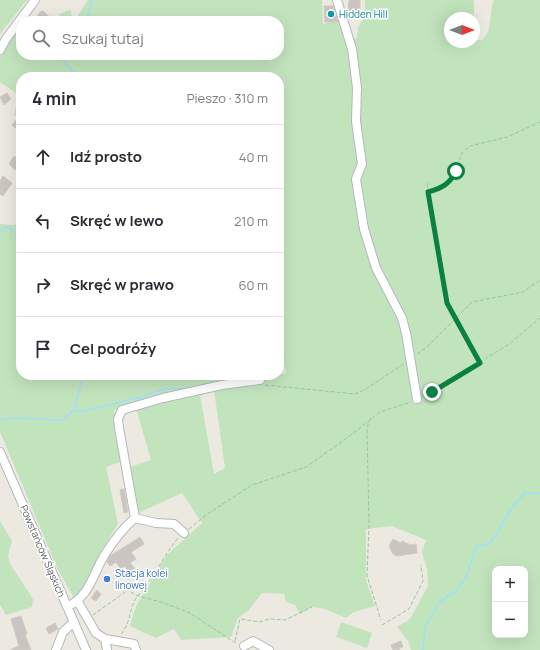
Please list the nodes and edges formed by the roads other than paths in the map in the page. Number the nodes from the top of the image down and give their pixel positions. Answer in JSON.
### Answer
{"nodes":[{"id":1,"x":35,"y":0,"type":"edge"},
{"id":2,"x":337,"y":0,"type":"edge"},
{"id":3,"x":23,"y":16,"type":"edge"},
{"id":4,"x":16,"y":26,"type":"edge"},
{"id":5,"x":0,"y":50,"type":"edge"},
{"id":6,"x":260,"y":380,"type":"road end"},
{"id":7,"x":417,"y":399,"type":"road end"},
{"id":8,"x":0,"y":452,"type":"edge"},
{"id":9,"x":135,"y":518,"type":"junction"},
{"id":10,"x":182,"y":534,"type":"road end"},
{"id":11,"x":78,"y":602,"type":"junction"},
{"id":12,"x":67,"y":607,"type":"junction"},
{"id":13,"x":74,"y":622,"type":"junction"},
{"id":14,"x":105,"y":639,"type":"junction"},
{"id":15,"x":244,"y":646,"type":"road end"},
{"id":16,"x":56,"y":650,"type":"edge"},
{"id":17,"x":86,"y":650,"type":"edge"},
{"id":18,"x":107,"y":650,"type":"edge"},
{"id":19,"x":136,"y":650,"type":"edge"},
{"id":20,"x":269,"y":650,"type":"edge"}],
"edges":[{"from":1,"to":3,"type":"street"},
{"from":2,"to":7,"type":"street"},
{"from":4,"to":5,"type":"street"},
{"from":6,"to":9,"type":"street"},
{"from":8,"to":12,"type":"street","name":"Powstańców Śląskich"},
{"from":9,"to":10,"type":"street"},
{"from":9,"to":11,"type":"street"},
{"from":11,"to":12,"type":"street"},
{"from":11,"to":14,"type":"street"},
{"from":12,"to":13,"type":"street","name":"Powstańców Śląskich"},
{"from":13,"to":16,"type":"street"},
{"from":13,"to":17,"type":"street","name":"Powstańców Śląskich"},
{"from":14,"to":18,"type":"street"},
{"from":14,"to":19,"type":"street"},
{"from":15,"to":20,"type":"street"}]}
